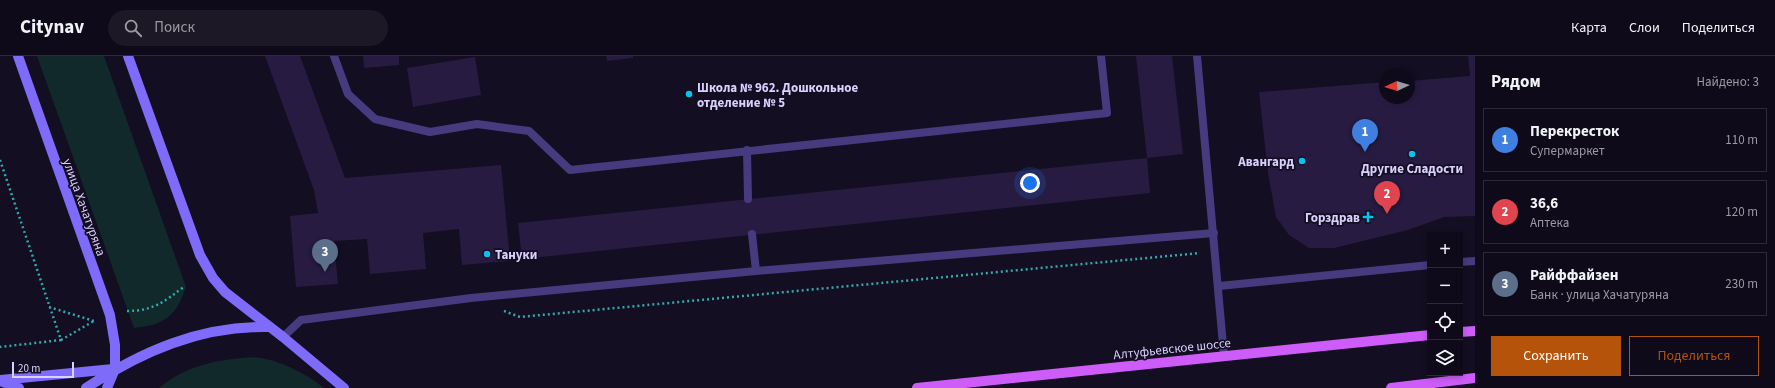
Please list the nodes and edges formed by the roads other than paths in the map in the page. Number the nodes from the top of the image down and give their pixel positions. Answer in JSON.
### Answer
{"nodes":[{"id":1,"x":18,"y":56,"type":"edge"},
{"id":2,"x":128,"y":56,"type":"edge"},
{"id":3,"x":334,"y":56,"type":"edge"},
{"id":4,"x":1101,"y":56,"type":"edge"},
{"id":5,"x":1197,"y":56,"type":"edge"},
{"id":6,"x":747,"y":150,"type":"junction"},
{"id":7,"x":748,"y":199,"type":"dead end"},
{"id":8,"x":1214,"y":233,"type":"junction"},
{"id":9,"x":752,"y":234,"type":"dead end"},
{"id":10,"x":1475,"y":261,"type":"edge"},
{"id":11,"x":1463,"y":262,"type":"edge"},
{"id":12,"x":1427,"y":265,"type":"edge"},
{"id":13,"x":756,"y":271,"type":"junction"},
{"id":14,"x":1219,"y":286,"type":"junction"},
{"id":15,"x":268,"y":327,"type":"junction"},
{"id":16,"x":1475,"y":331,"type":"edge"},
{"id":17,"x":1463,"y":332,"type":"edge"},
{"id":18,"x":1427,"y":335,"type":"edge"},
{"id":19,"x":283,"y":337,"type":"junction"},
{"id":20,"x":1224,"y":356,"type":"junction"},
{"id":21,"x":115,"y":369,"type":"junction"},
{"id":22,"x":1475,"y":378,"type":"edge"},
{"id":23,"x":0,"y":380,"type":"edge"},
{"id":24,"x":19,"y":388,"type":"edge"},
{"id":25,"x":86,"y":388,"type":"edge"},
{"id":26,"x":107,"y":388,"type":"edge"},
{"id":27,"x":344,"y":388,"type":"edge"},
{"id":28,"x":917,"y":388,"type":"edge"},
{"id":29,"x":1391,"y":388,"type":"edge"}],
"edges":[{"from":1,"to":21,"type":"main road","name":"улица Хачатуряна"},
{"from":2,"to":15,"type":"main road"},
{"from":3,"to":6,"type":"lane"},
{"from":4,"to":6,"type":"lane"},
{"from":5,"to":8,"type":"lane"},
{"from":6,"to":7,"type":"lane"},
{"from":8,"to":13,"type":"lane"},
{"from":8,"to":14,"type":"lane"},
{"from":9,"to":13,"type":"lane"},
{"from":10,"to":11,"type":"lane"},
{"from":12,"to":14,"type":"lane"},
{"from":13,"to":19,"type":"lane"},
{"from":14,"to":20,"type":"lane"},
{"from":15,"to":19,"type":"main road"},
{"from":15,"to":21,"type":"main road"},
{"from":16,"to":17,"type":"main road"},
{"from":18,"to":20,"type":"main road","name":"Алтуфьевское шоссе"},
{"from":19,"to":27,"type":"main road"},
{"from":20,"to":28,"type":"main road","name":"Алтуфьевское шоссе"},
{"from":21,"to":23,"type":"main road"},
{"from":21,"to":25,"type":"main road"},
{"from":21,"to":26,"type":"main road"},
{"from":22,"to":29,"type":"main road"},
{"from":23,"to":24,"type":"main road"}]}
